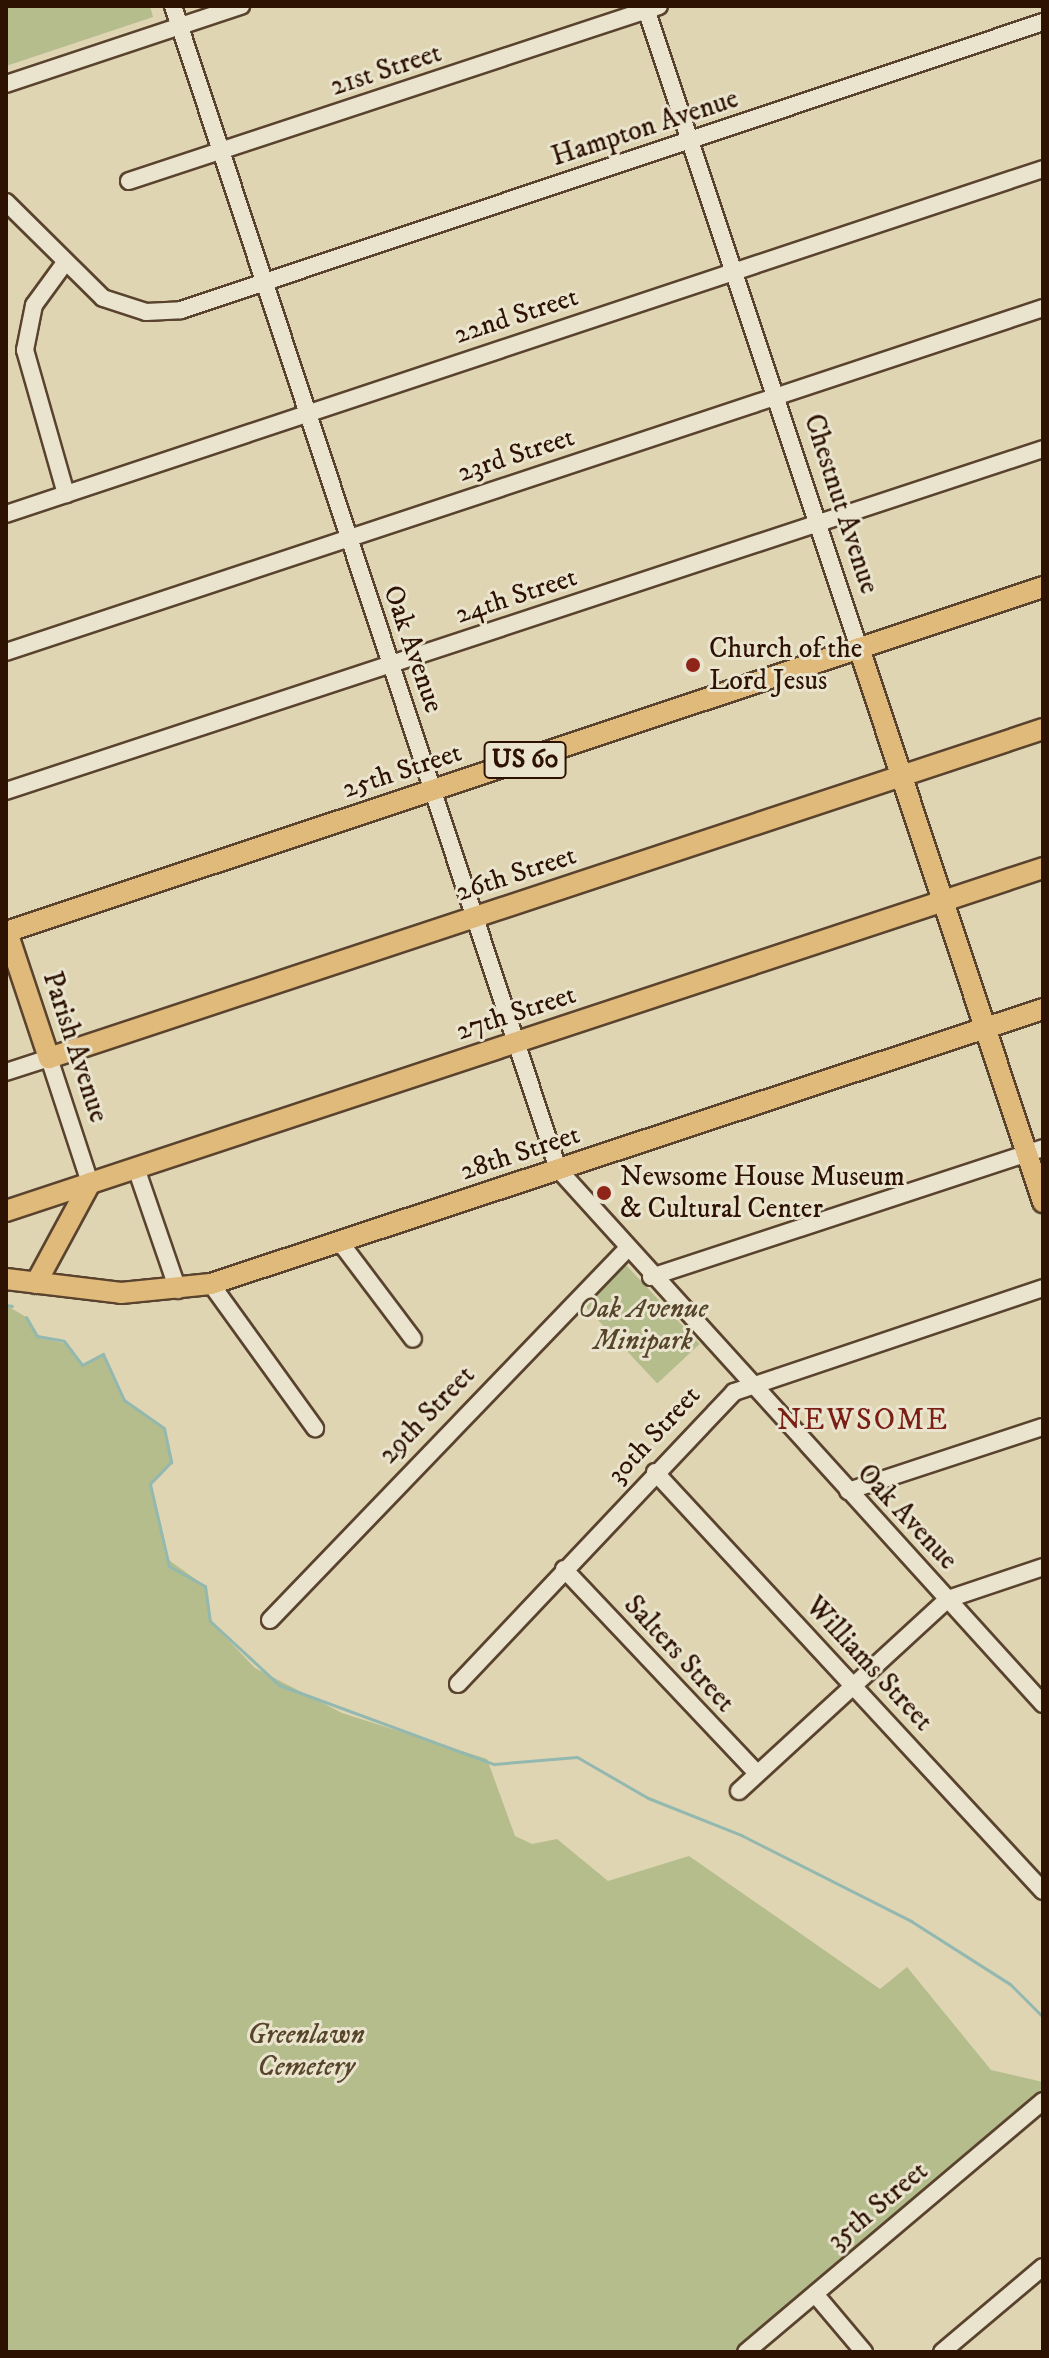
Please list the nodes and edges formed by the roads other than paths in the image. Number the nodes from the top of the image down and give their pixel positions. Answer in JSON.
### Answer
{"nodes":[{"id":1,"x":173,"y":6,"type":"edge"},
{"id":2,"x":241,"y":6,"type":"edge"},
{"id":3,"x":650,"y":7,"type":"edge"},
{"id":4,"x":1043,"y":22,"type":"edge"},
{"id":5,"x":179,"y":27,"type":"junction"},
{"id":6,"x":6,"y":84,"type":"edge"},
{"id":7,"x":690,"y":141,"type":"junction"},
{"id":8,"x":221,"y":152,"type":"junction"},
{"id":9,"x":1043,"y":169,"type":"edge"},
{"id":10,"x":129,"y":181,"type":"dead end"},
{"id":11,"x":6,"y":202,"type":"edge"},
{"id":12,"x":64,"y":264,"type":"junction"},
{"id":13,"x":734,"y":272,"type":"junction"},
{"id":14,"x":263,"y":283,"type":"junction"},
{"id":15,"x":1043,"y":308,"type":"edge"},
{"id":16,"x":776,"y":397,"type":"junction"},
{"id":17,"x":307,"y":413,"type":"junction"},
{"id":18,"x":1043,"y":449,"type":"edge"},
{"id":19,"x":66,"y":494,"type":"junction"},
{"id":20,"x":6,"y":514,"type":"edge"},
{"id":21,"x":819,"y":523,"type":"junction"},
{"id":22,"x":348,"y":538,"type":"junction"},
{"id":23,"x":1043,"y":587,"type":"edge"},
{"id":24,"x":859,"y":648,"type":"junction"},
{"id":25,"x":6,"y":652,"type":"edge"},
{"id":26,"x":391,"y":665,"type":"junction"},
{"id":27,"x":1043,"y":729,"type":"edge"},
{"id":28,"x":902,"y":776,"type":"junction"},
{"id":29,"x":433,"y":790,"type":"junction"},
{"id":30,"x":6,"y":791,"type":"edge"},
{"id":31,"x":1043,"y":868,"type":"edge"},
{"id":32,"x":943,"y":901,"type":"junction"},
{"id":33,"x":475,"y":917,"type":"junction"},
{"id":34,"x":6,"y":931,"type":"edge"},
{"id":35,"x":1043,"y":1009,"type":"edge"},
{"id":36,"x":985,"y":1028,"type":"junction"},
{"id":37,"x":516,"y":1043,"type":"junction"},
{"id":38,"x":49,"y":1058,"type":"junction"},
{"id":39,"x":6,"y":1072,"type":"edge"},
{"id":40,"x":1035,"y":1151,"type":"edge"},
{"id":41,"x":136,"y":1168,"type":"junction"},
{"id":42,"x":558,"y":1169,"type":"junction"},
{"id":43,"x":90,"y":1183,"type":"junction"},
{"id":44,"x":1043,"y":1202,"type":"edge"},
{"id":45,"x":6,"y":1211,"type":"edge"},
{"id":46,"x":340,"y":1242,"type":"junction"},
{"id":47,"x":626,"y":1250,"type":"junction"},
{"id":48,"x":651,"y":1277,"type":"junction"},
{"id":49,"x":6,"y":1279,"type":"edge"},
{"id":50,"x":36,"y":1283,"type":"junction"},
{"id":51,"x":211,"y":1284,"type":"junction"},
{"id":52,"x":1043,"y":1288,"type":"edge"},
{"id":53,"x":178,"y":1290,"type":"junction"},
{"id":54,"x":413,"y":1339,"type":"dead end"},
{"id":55,"x":749,"y":1385,"type":"junction"},
{"id":56,"x":1043,"y":1427,"type":"edge"},
{"id":57,"x":315,"y":1428,"type":"dead end"},
{"id":58,"x":655,"y":1472,"type":"junction"},
{"id":59,"x":848,"y":1491,"type":"junction"},
{"id":60,"x":1043,"y":1567,"type":"edge"},
{"id":61,"x":564,"y":1569,"type":"junction"},
{"id":62,"x":948,"y":1599,"type":"junction"},
{"id":63,"x":270,"y":1620,"type":"dead end"},
{"id":64,"x":852,"y":1683,"type":"junction"},
{"id":65,"x":458,"y":1684,"type":"dead end"},
{"id":66,"x":1043,"y":1704,"type":"edge"},
{"id":67,"x":757,"y":1773,"type":"junction"},
{"id":68,"x":739,"y":1791,"type":"dead end"},
{"id":69,"x":1043,"y":1891,"type":"edge"},
{"id":70,"x":1043,"y":2101,"type":"edge"},
{"id":71,"x":1043,"y":2267,"type":"edge"},
{"id":72,"x":815,"y":2294,"type":"junction"},
{"id":73,"x":746,"y":2352,"type":"edge"},
{"id":74,"x":864,"y":2352,"type":"edge"},
{"id":75,"x":942,"y":2352,"type":"edge"}],
"edges":[{"from":1,"to":5,"type":"street","name":"Oak Avenue"},
{"from":2,"to":5,"type":"street"},
{"from":3,"to":7,"type":"street","name":"Chestnut Avenue"},
{"from":3,"to":8,"type":"street","name":"21st Street"},
{"from":4,"to":7,"type":"street","name":"Hampton Avenue"},
{"from":5,"to":6,"type":"street"},
{"from":5,"to":8,"type":"street","name":"Oak Avenue"},
{"from":7,"to":13,"type":"street","name":"Chestnut Avenue"},
{"from":7,"to":14,"type":"street","name":"Hampton Avenue"},
{"from":8,"to":10,"type":"street","name":"21st Street"},
{"from":8,"to":14,"type":"street","name":"Oak Avenue"},
{"from":9,"to":13,"type":"street","name":"22nd Street"},
{"from":11,"to":12,"type":"street","name":"Hampton Avenue"},
{"from":12,"to":14,"type":"street","name":"Hampton Avenue"},
{"from":12,"to":19,"type":"street"},
{"from":13,"to":16,"type":"street","name":"Chestnut Avenue"},
{"from":13,"to":17,"type":"street","name":"22nd Street"},
{"from":14,"to":17,"type":"street","name":"Oak Avenue"},
{"from":15,"to":16,"type":"street","name":"23rd Street"},
{"from":16,"to":21,"type":"street","name":"Chestnut Avenue"},
{"from":16,"to":22,"type":"street","name":"23rd Street"},
{"from":17,"to":19,"type":"street","name":"22nd Street"},
{"from":17,"to":22,"type":"street","name":"Oak Avenue"},
{"from":18,"to":21,"type":"street","name":"24th Street"},
{"from":19,"to":20,"type":"street","name":"22nd Street"},
{"from":21,"to":24,"type":"street","name":"Chestnut Avenue"},
{"from":21,"to":26,"type":"street","name":"24th Street"},
{"from":22,"to":25,"type":"street","name":"23rd Street"},
{"from":22,"to":26,"type":"street","name":"Oak Avenue"},
{"from":23,"to":24,"type":"main road","name":"25th Street","number":"US 60"},
{"from":24,"to":28,"type":"main road","name":"Chestnut Avenue"},
{"from":24,"to":29,"type":"main road","name":"25th Street","number":"US 60"},
{"from":26,"to":29,"type":"street","name":"Oak Avenue"},
{"from":26,"to":30,"type":"street","name":"24th Street"},
{"from":27,"to":28,"type":"main road","name":"26th Street"},
{"from":28,"to":32,"type":"main road","name":"Chestnut Avenue"},
{"from":28,"to":33,"type":"main road","name":"26th Street"},
{"from":29,"to":33,"type":"street","name":"Oak Avenue"},
{"from":29,"to":34,"type":"main road","name":"25th Street","number":"US 60"},
{"from":31,"to":32,"type":"main road","name":"27th Street"},
{"from":32,"to":36,"type":"main road","name":"Chestnut Avenue"},
{"from":32,"to":37,"type":"main road","name":"27th Street"},
{"from":33,"to":37,"type":"street","name":"Oak Avenue"},
{"from":33,"to":38,"type":"main road","name":"26th Street"},
{"from":34,"to":38,"type":"main road","name":"Parish Avenue","number":"US 60"},
{"from":35,"to":36,"type":"main road","name":"28th Street"},
{"from":36,"to":40,"type":"main road","name":"Chestnut Avenue"},
{"from":36,"to":42,"type":"main road","name":"28th Street"},
{"from":37,"to":41,"type":"main road","name":"27th Street"},
{"from":37,"to":42,"type":"street","name":"Oak Avenue"},
{"from":38,"to":39,"type":"street","name":"26th Street"},
{"from":38,"to":43,"type":"street","name":"Parish Avenue"},
{"from":40,"to":44,"type":"main road","name":"Chestnut Avenue"},
{"from":40,"to":48,"type":"street"},
{"from":41,"to":43,"type":"main road","name":"27th Street"},
{"from":41,"to":53,"type":"street"},
{"from":42,"to":46,"type":"main road","name":"28th Street"},
{"from":42,"to":47,"type":"street","name":"Oak Avenue"},
{"from":43,"to":45,"type":"main road","name":"27th Street"},
{"from":43,"to":50,"type":"main road"},
{"from":46,"to":51,"type":"main road","name":"28th Street"},
{"from":46,"to":54,"type":"street"},
{"from":47,"to":48,"type":"street","name":"Oak Avenue"},
{"from":47,"to":63,"type":"street","name":"29th Street"},
{"from":48,"to":55,"type":"street","name":"Oak Avenue"},
{"from":49,"to":50,"type":"main road","name":"28th Street"},
{"from":50,"to":53,"type":"main road","name":"28th Street"},
{"from":51,"to":53,"type":"main road","name":"28th Street"},
{"from":51,"to":57,"type":"street"},
{"from":52,"to":55,"type":"street","name":"30th Street"},
{"from":55,"to":58,"type":"street","name":"30th Street"},
{"from":55,"to":59,"type":"street","name":"Oak Avenue"},
{"from":56,"to":59,"type":"street"},
{"from":58,"to":61,"type":"street","name":"30th Street"},
{"from":58,"to":64,"type":"street","name":"Williams Street"},
{"from":59,"to":62,"type":"street","name":"Oak Avenue"},
{"from":60,"to":62,"type":"street"},
{"from":61,"to":65,"type":"street","name":"30th Street"},
{"from":61,"to":67,"type":"street","name":"Salters Street"},
{"from":62,"to":64,"type":"street"},
{"from":62,"to":66,"type":"street","name":"Oak Avenue"},
{"from":64,"to":67,"type":"street"},
{"from":64,"to":69,"type":"street","name":"Williams Street"},
{"from":67,"to":68,"type":"street"},
{"from":70,"to":72,"type":"street","name":"35th Street"},
{"from":71,"to":75,"type":"street"},
{"from":72,"to":73,"type":"street","name":"35th Street"},
{"from":72,"to":74,"type":"street"}]}
